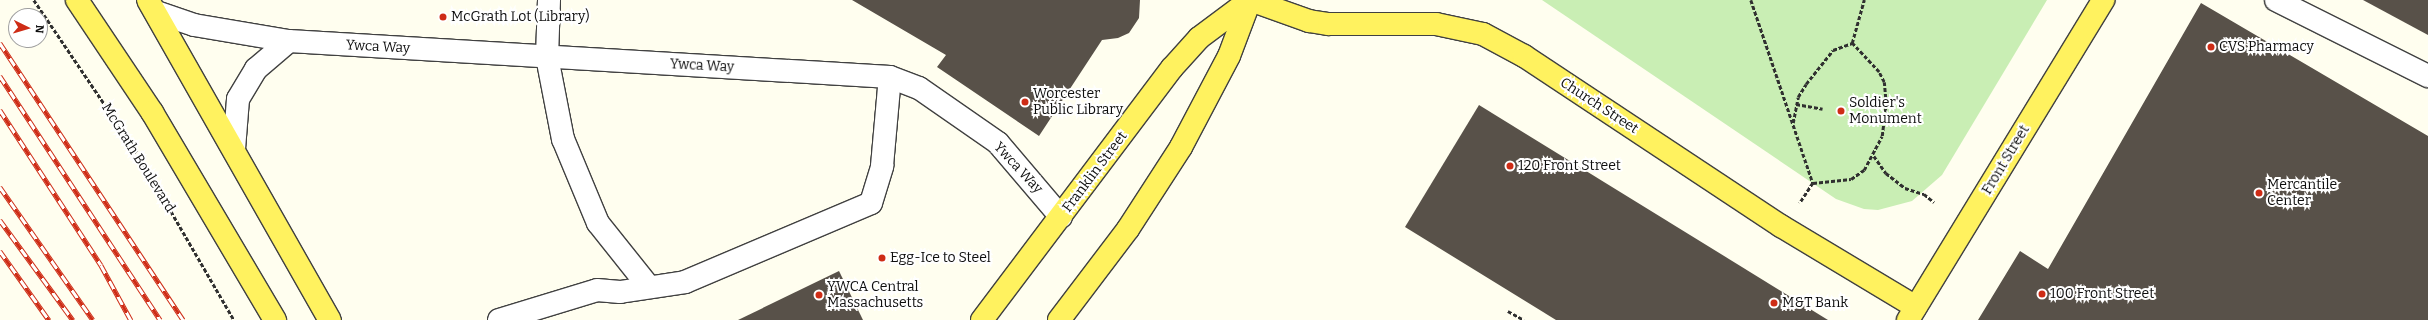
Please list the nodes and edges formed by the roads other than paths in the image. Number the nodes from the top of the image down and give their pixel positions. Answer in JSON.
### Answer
{"nodes":[{"id":1,"x":77,"y":0,"type":"edge"},
{"id":2,"x":549,"y":0,"type":"edge"},
{"id":3,"x":1250,"y":0,"type":"edge"},
{"id":4,"x":2103,"y":0,"type":"edge"},
{"id":5,"x":2276,"y":0,"type":"edge"},
{"id":6,"x":152,"y":6,"type":"edge"},
{"id":7,"x":289,"y":42,"type":"junction"},
{"id":8,"x":547,"y":57,"type":"junction"},
{"id":9,"x":2428,"y":76,"type":"edge"},
{"id":10,"x":890,"y":77,"type":"junction"},
{"id":11,"x":234,"y":149,"type":"junction"},
{"id":12,"x":1061,"y":217,"type":"junction"},
{"id":13,"x":649,"y":287,"type":"junction"},
{"id":14,"x":1912,"y":313,"type":"edge"},
{"id":15,"x":275,"y":320,"type":"edge"},
{"id":16,"x":330,"y":320,"type":"edge"},
{"id":17,"x":499,"y":320,"type":"edge"},
{"id":18,"x":982,"y":320,"type":"edge"},
{"id":19,"x":1059,"y":320,"type":"edge"}],
"edges":[{"from":1,"to":15,"type":"main road"},
{"from":2,"to":8,"type":"street"},
{"from":3,"to":14,"type":"main road","name":"Church Street"},
{"from":4,"to":14,"type":"main road","name":"Front Street"},
{"from":5,"to":9,"type":"street"},
{"from":6,"to":7,"type":"street","name":"Ywca Way"},
{"from":6,"to":11,"type":"main road"},
{"from":7,"to":8,"type":"street","name":"Ywca Way"},
{"from":7,"to":11,"type":"street"},
{"from":8,"to":10,"type":"street","name":"Ywca Way"},
{"from":8,"to":13,"type":"street"},
{"from":10,"to":12,"type":"street","name":"Ywca Way"},
{"from":10,"to":13,"type":"street"},
{"from":11,"to":16,"type":"main road"},
{"from":12,"to":18,"type":"main road","name":"Franklin Street"},
{"from":12,"to":19,"type":"main road","name":"Franklin Street"},
{"from":13,"to":17,"type":"street"}]}
